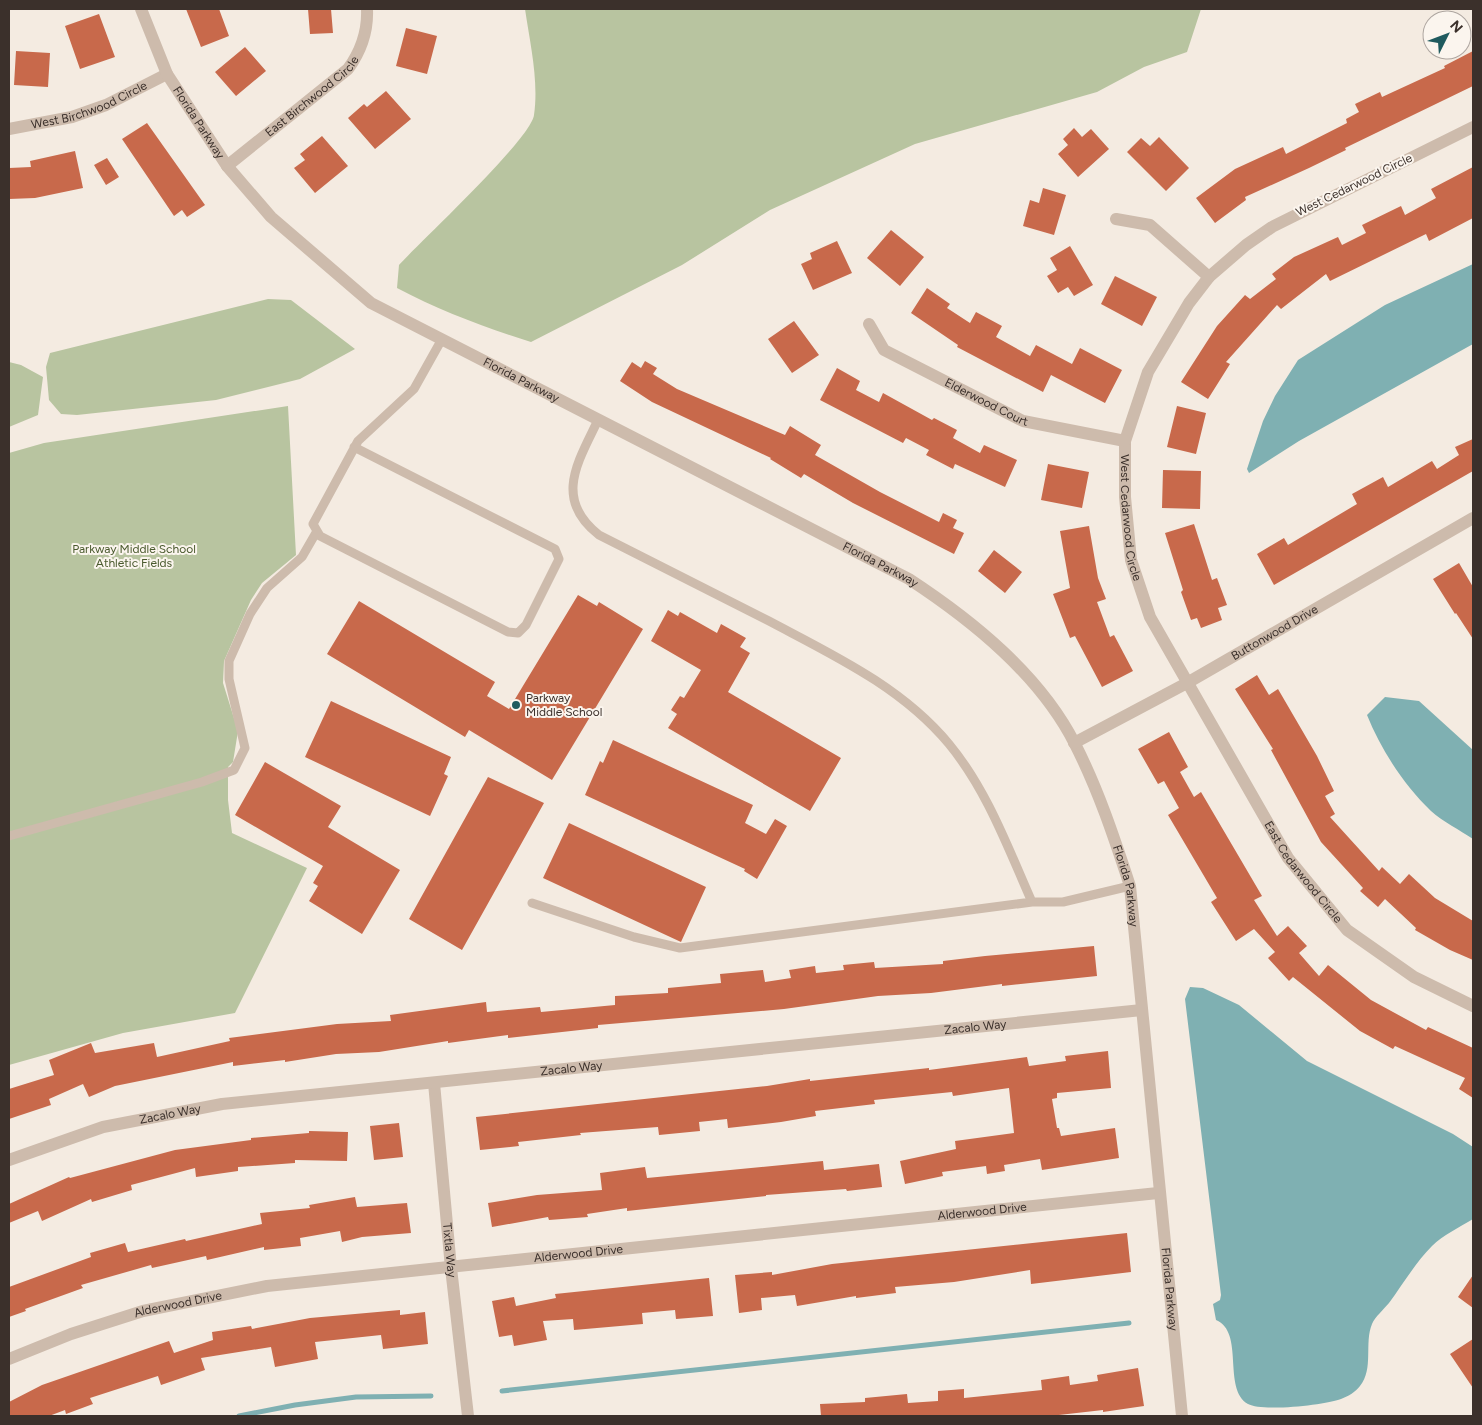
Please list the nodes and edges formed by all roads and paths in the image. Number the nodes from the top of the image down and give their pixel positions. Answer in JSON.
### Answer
{"nodes":[{"id":1,"x":141,"y":9,"type":"edge"},
{"id":2,"x":367,"y":9,"type":"edge"},
{"id":3,"x":167,"y":74,"type":"junction"},
{"id":4,"x":1473,"y":127,"type":"edge"},
{"id":5,"x":9,"y":129,"type":"edge"},
{"id":6,"x":228,"y":166,"type":"junction"},
{"id":7,"x":1116,"y":219,"type":"dead end"},
{"id":8,"x":1209,"y":277,"type":"junction"},
{"id":9,"x":869,"y":324,"type":"dead end"},
{"id":10,"x":442,"y":339,"type":"junction"},
{"id":11,"x":598,"y":420,"type":"junction"},
{"id":12,"x":1125,"y":441,"type":"junction"},
{"id":13,"x":354,"y":447,"type":"junction"},
{"id":14,"x":1473,"y":518,"type":"edge"},
{"id":15,"x":317,"y":531,"type":"junction"},
{"id":16,"x":1187,"y":683,"type":"junction"},
{"id":17,"x":1074,"y":743,"type":"junction"},
{"id":18,"x":9,"y":836,"type":"edge"},
{"id":19,"x":1130,"y":886,"type":"junction"},
{"id":20,"x":1032,"y":902,"type":"junction"},
{"id":21,"x":532,"y":904,"type":"dead end"},
{"id":22,"x":1473,"y":1006,"type":"edge"},
{"id":23,"x":1142,"y":1010,"type":"junction"},
{"id":24,"x":434,"y":1083,"type":"junction"},
{"id":25,"x":9,"y":1160,"type":"edge"},
{"id":26,"x":1158,"y":1193,"type":"junction"},
{"id":27,"x":451,"y":1268,"type":"junction"},
{"id":28,"x":9,"y":1359,"type":"edge"},
{"id":29,"x":468,"y":1416,"type":"edge"},
{"id":30,"x":1182,"y":1416,"type":"edge"}],
"edges":[{"from":1,"to":3,"type":"street","name":"Florida Parkway"},
{"from":2,"to":6,"type":"street","name":"East Birchwood Circle"},
{"from":3,"to":5,"type":"street","name":"West Birchwood Circle"},
{"from":3,"to":6,"type":"street","name":"Florida Parkway"},
{"from":4,"to":8,"type":"street","name":"West Cedarwood Circle"},
{"from":6,"to":10,"type":"street","name":"Florida Parkway"},
{"from":7,"to":8,"type":"street"},
{"from":8,"to":12,"type":"street","name":"West Cedarwood Circle"},
{"from":9,"to":12,"type":"street","name":"Elderwood Court"},
{"from":10,"to":11,"type":"street","name":"Florida Parkway"},
{"from":10,"to":13,"type":"lane"},
{"from":11,"to":17,"type":"street","name":"Florida Parkway"},
{"from":11,"to":20,"type":"lane"},
{"from":12,"to":16,"type":"street","name":"West Cedarwood Circle"},
{"from":13,"to":15,"type":"lane"},
{"from":13,"to":15,"type":"lane"},
{"from":14,"to":16,"type":"street","name":"Buttonwood Drive"},
{"from":15,"to":18,"type":"lane"},
{"from":16,"to":17,"type":"street","name":"Buttonwood Drive"},
{"from":16,"to":22,"type":"street","name":"East Cedarwood Circle"},
{"from":17,"to":19,"type":"street","name":"Florida Parkway"},
{"from":19,"to":20,"type":"lane"},
{"from":19,"to":23,"type":"street","name":"Florida Parkway"},
{"from":20,"to":21,"type":"lane"},
{"from":23,"to":24,"type":"street","name":"Zacalo Way"},
{"from":23,"to":26,"type":"street","name":"Florida Parkway"},
{"from":24,"to":25,"type":"street","name":"Zacalo Way"},
{"from":24,"to":27,"type":"street","name":"Tixtla Way"},
{"from":26,"to":27,"type":"street","name":"Alderwood Drive"},
{"from":26,"to":30,"type":"street","name":"Florida Parkway"},
{"from":27,"to":28,"type":"street","name":"Alderwood Drive"},
{"from":27,"to":29,"type":"street","name":"Tixtla Way"}]}
